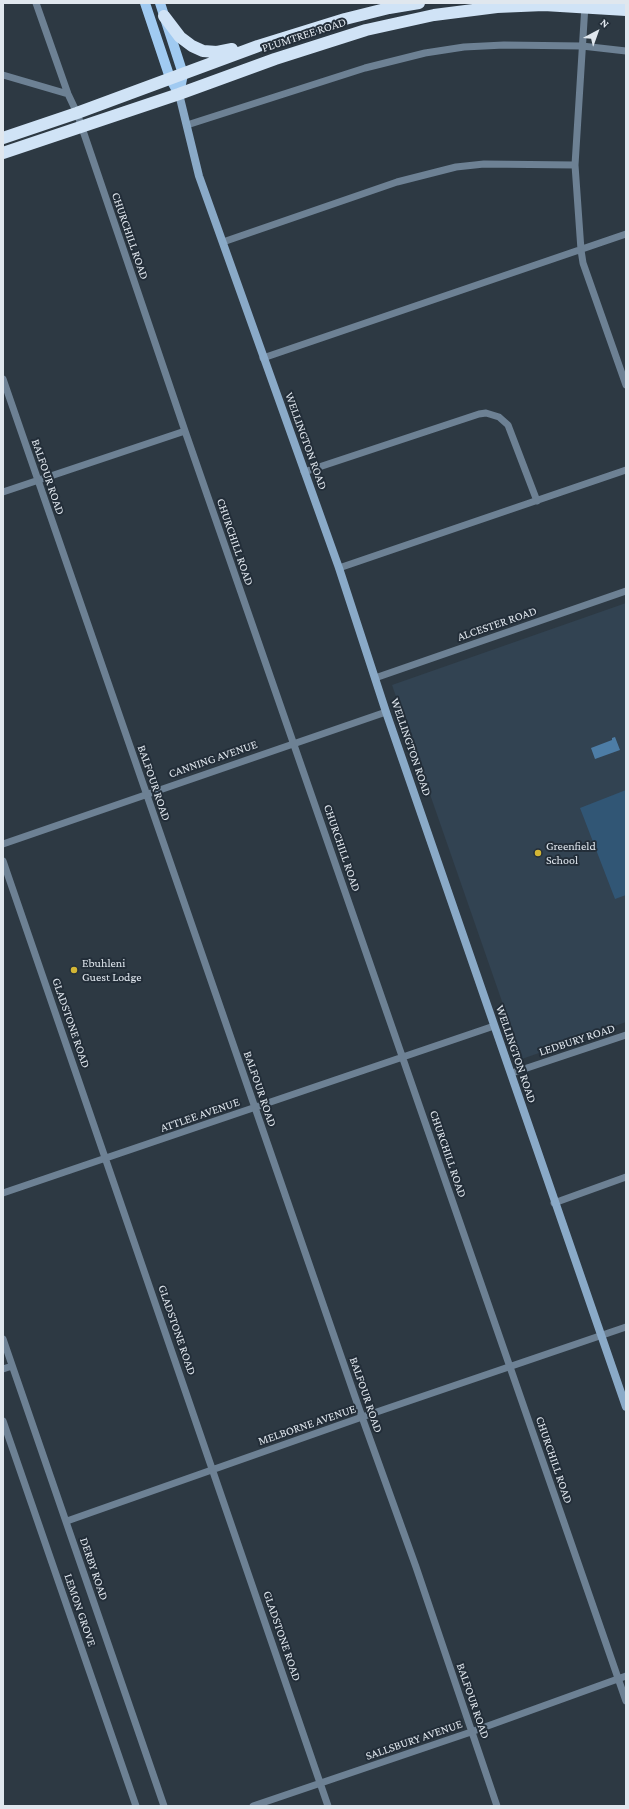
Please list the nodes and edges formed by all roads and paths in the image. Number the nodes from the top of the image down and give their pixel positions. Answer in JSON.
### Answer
{"nodes":[{"id":1,"x":36,"y":3,"type":"edge"},
{"id":2,"x":145,"y":3,"type":"edge"},
{"id":3,"x":160,"y":3,"type":"edge"},
{"id":4,"x":419,"y":3,"type":"edge"},
{"id":5,"x":586,"y":5,"type":"edge"},
{"id":6,"x":626,"y":10,"type":"edge"},
{"id":7,"x":164,"y":16,"type":"junction"},
{"id":8,"x":258,"y":46,"type":"junction"},
{"id":9,"x":582,"y":46,"type":"junction"},
{"id":10,"x":626,"y":51,"type":"edge"},
{"id":11,"x":183,"y":74,"type":"junction"},
{"id":12,"x":3,"y":75,"type":"edge"},
{"id":13,"x":170,"y":78,"type":"junction"},
{"id":14,"x":68,"y":94,"type":"junction"},
{"id":15,"x":179,"y":94,"type":"junction"},
{"id":16,"x":76,"y":113,"type":"junction"},
{"id":17,"x":187,"y":125,"type":"junction"},
{"id":18,"x":82,"y":127,"type":"junction"},
{"id":19,"x":3,"y":138,"type":"edge"},
{"id":20,"x":3,"y":153,"type":"edge"},
{"id":21,"x":575,"y":165,"type":"junction"},
{"id":22,"x":626,"y":234,"type":"edge"},
{"id":23,"x":223,"y":242,"type":"junction"},
{"id":24,"x":581,"y":250,"type":"junction"},
{"id":25,"x":263,"y":358,"type":"junction"},
{"id":26,"x":3,"y":379,"type":"edge"},
{"id":27,"x":626,"y":385,"type":"edge"},
{"id":28,"x":185,"y":431,"type":"junction"},
{"id":29,"x":626,"y":470,"type":"edge"},
{"id":30,"x":304,"y":472,"type":"junction"},
{"id":31,"x":37,"y":480,"type":"junction"},
{"id":32,"x":3,"y":492,"type":"edge"},
{"id":33,"x":537,"y":501,"type":"junction"},
{"id":34,"x":339,"y":568,"type":"junction"},
{"id":35,"x":626,"y":591,"type":"edge"},
{"id":36,"x":375,"y":678,"type":"junction"},
{"id":37,"x":386,"y":712,"type":"junction"},
{"id":38,"x":294,"y":743,"type":"junction"},
{"id":39,"x":146,"y":794,"type":"junction"},
{"id":40,"x":3,"y":844,"type":"edge"},
{"id":41,"x":3,"y":861,"type":"edge"},
{"id":42,"x":494,"y":1026,"type":"junction"},
{"id":43,"x":626,"y":1035,"type":"edge"},
{"id":44,"x":403,"y":1057,"type":"junction"},
{"id":45,"x":512,"y":1073,"type":"junction"},
{"id":46,"x":255,"y":1108,"type":"junction"},
{"id":47,"x":106,"y":1158,"type":"junction"},
{"id":48,"x":626,"y":1178,"type":"edge"},
{"id":49,"x":3,"y":1193,"type":"edge"},
{"id":50,"x":554,"y":1203,"type":"junction"},
{"id":51,"x":626,"y":1327,"type":"edge"},
{"id":52,"x":602,"y":1337,"type":"junction"},
{"id":53,"x":3,"y":1339,"type":"edge"},
{"id":54,"x":12,"y":1366,"type":"junction"},
{"id":55,"x":510,"y":1368,"type":"junction"},
{"id":56,"x":3,"y":1369,"type":"edge"},
{"id":57,"x":626,"y":1407,"type":"edge"},
{"id":58,"x":362,"y":1417,"type":"junction"},
{"id":59,"x":3,"y":1421,"type":"edge"},
{"id":60,"x":214,"y":1470,"type":"junction"},
{"id":61,"x":67,"y":1521,"type":"junction"},
{"id":62,"x":626,"y":1676,"type":"edge"},
{"id":63,"x":618,"y":1679,"type":"junction"},
{"id":64,"x":626,"y":1701,"type":"edge"},
{"id":65,"x":472,"y":1732,"type":"junction"},
{"id":66,"x":320,"y":1783,"type":"junction"},
{"id":67,"x":136,"y":1806,"type":"edge"},
{"id":68,"x":164,"y":1806,"type":"edge"},
{"id":69,"x":253,"y":1806,"type":"edge"},
{"id":70,"x":328,"y":1806,"type":"edge"},
{"id":71,"x":497,"y":1806,"type":"edge"}],
"edges":[{"from":1,"to":14,"type":"street","name":"CHURCHILL ROAD"},
{"from":2,"to":13,"type":"main road"},
{"from":3,"to":7,"type":"main road"},
{"from":4,"to":8,"type":"highway","name":"PLUMTREE ROAD"},
{"from":5,"to":6,"type":"highway","name":"PLUMTREE ROAD"},
{"from":5,"to":9,"type":"street"},
{"from":5,"to":15,"type":"highway","name":"PLUMTREE ROAD"},
{"from":7,"to":8,"type":"highway"},
{"from":7,"to":11,"type":"main road"},
{"from":8,"to":11,"type":"highway","name":"PLUMTREE ROAD"},
{"from":9,"to":10,"type":"street"},
{"from":9,"to":17,"type":"street"},
{"from":9,"to":21,"type":"street"},
{"from":11,"to":13,"type":"highway","name":"PLUMTREE ROAD"},
{"from":11,"to":15,"type":"main road"},
{"from":12,"to":14,"type":"street"},
{"from":13,"to":15,"type":"main road"},
{"from":13,"to":16,"type":"highway","name":"PLUMTREE ROAD"},
{"from":14,"to":16,"type":"street","name":"CHURCHILL ROAD"},
{"from":15,"to":17,"type":"main road","name":"WELLINGTON ROAD"},
{"from":15,"to":18,"type":"highway","name":"PLUMTREE ROAD"},
{"from":16,"to":18,"type":"street","name":"CHURCHILL ROAD"},
{"from":16,"to":19,"type":"highway","name":"PLUMTREE ROAD"},
{"from":17,"to":23,"type":"main road","name":"WELLINGTON ROAD"},
{"from":18,"to":20,"type":"highway","name":"PLUMTREE ROAD"},
{"from":18,"to":28,"type":"street","name":"CHURCHILL ROAD"},
{"from":21,"to":23,"type":"street"},
{"from":21,"to":24,"type":"street"},
{"from":22,"to":24,"type":"street"},
{"from":23,"to":25,"type":"main road","name":"WELLINGTON ROAD"},
{"from":24,"to":25,"type":"street"},
{"from":24,"to":27,"type":"street"},
{"from":25,"to":30,"type":"main road","name":"WELLINGTON ROAD"},
{"from":26,"to":31,"type":"street","name":"BALFOUR ROAD"},
{"from":28,"to":31,"type":"street"},
{"from":28,"to":38,"type":"street","name":"CHURCHILL ROAD"},
{"from":29,"to":33,"type":"street"},
{"from":30,"to":33,"type":"street"},
{"from":30,"to":34,"type":"main road","name":"WELLINGTON ROAD"},
{"from":31,"to":32,"type":"street"},
{"from":31,"to":39,"type":"street","name":"BALFOUR ROAD"},
{"from":33,"to":34,"type":"street"},
{"from":34,"to":36,"type":"main road","name":"WELLINGTON ROAD"},
{"from":35,"to":36,"type":"street","name":"ALCESTER ROAD"},
{"from":36,"to":37,"type":"main road","name":"WELLINGTON ROAD"},
{"from":37,"to":38,"type":"street","name":"CANNING AVENUE"},
{"from":37,"to":42,"type":"main road","name":"WELLINGTON ROAD"},
{"from":38,"to":39,"type":"street","name":"CANNING AVENUE"},
{"from":38,"to":44,"type":"street","name":"CHURCHILL ROAD"},
{"from":39,"to":40,"type":"street","name":"CANNING AVENUE"},
{"from":39,"to":46,"type":"street","name":"BALFOUR ROAD"},
{"from":41,"to":47,"type":"street","name":"GLADSTONE ROAD"},
{"from":42,"to":44,"type":"street","name":"ATTLEE AVENUE"},
{"from":42,"to":45,"type":"main road","name":"WELLINGTON ROAD"},
{"from":43,"to":45,"type":"street","name":"LEDBURY ROAD"},
{"from":44,"to":46,"type":"street","name":"ATTLEE AVENUE"},
{"from":44,"to":55,"type":"street","name":"CHURCHILL ROAD"},
{"from":45,"to":50,"type":"main road","name":"WELLINGTON ROAD"},
{"from":46,"to":47,"type":"street","name":"ATTLEE AVENUE"},
{"from":46,"to":58,"type":"street","name":"BALFOUR ROAD"},
{"from":47,"to":49,"type":"street","name":"ATTLEE AVENUE"},
{"from":47,"to":60,"type":"street","name":"GLADSTONE ROAD"},
{"from":48,"to":50,"type":"street"},
{"from":50,"to":52,"type":"main road","name":"WELLINGTON ROAD"},
{"from":51,"to":52,"type":"street","name":"MELBORNE AVENUE"},
{"from":52,"to":55,"type":"street","name":"MELBORNE AVENUE"},
{"from":52,"to":57,"type":"main road","name":"WELLINGTON ROAD"},
{"from":53,"to":54,"type":"street","name":"DERBY ROAD"},
{"from":54,"to":56,"type":"street"},
{"from":54,"to":61,"type":"street","name":"DERBY ROAD"},
{"from":55,"to":58,"type":"street","name":"MELBORNE AVENUE"},
{"from":55,"to":63,"type":"street","name":"CHURCHILL ROAD"},
{"from":58,"to":60,"type":"street","name":"MELBORNE AVENUE"},
{"from":58,"to":65,"type":"street","name":"BALFOUR ROAD"},
{"from":59,"to":67,"type":"street","name":"LEMON GROVE"},
{"from":60,"to":61,"type":"street","name":"MELBORNE AVENUE"},
{"from":60,"to":66,"type":"street","name":"GLADSTONE ROAD"},
{"from":61,"to":68,"type":"street","name":"DERBY ROAD"},
{"from":62,"to":63,"type":"street","name":"SALLSBURY AVENUE"},
{"from":63,"to":64,"type":"street","name":"CHURCHILL ROAD"},
{"from":63,"to":65,"type":"street","name":"SALLSBURY AVENUE"},
{"from":65,"to":66,"type":"street","name":"SALLSBURY AVENUE"},
{"from":65,"to":71,"type":"street","name":"BALFOUR ROAD"},
{"from":66,"to":69,"type":"street","name":"SALLSBURY AVENUE"},
{"from":66,"to":70,"type":"street","name":"GLADSTONE ROAD"}]}
